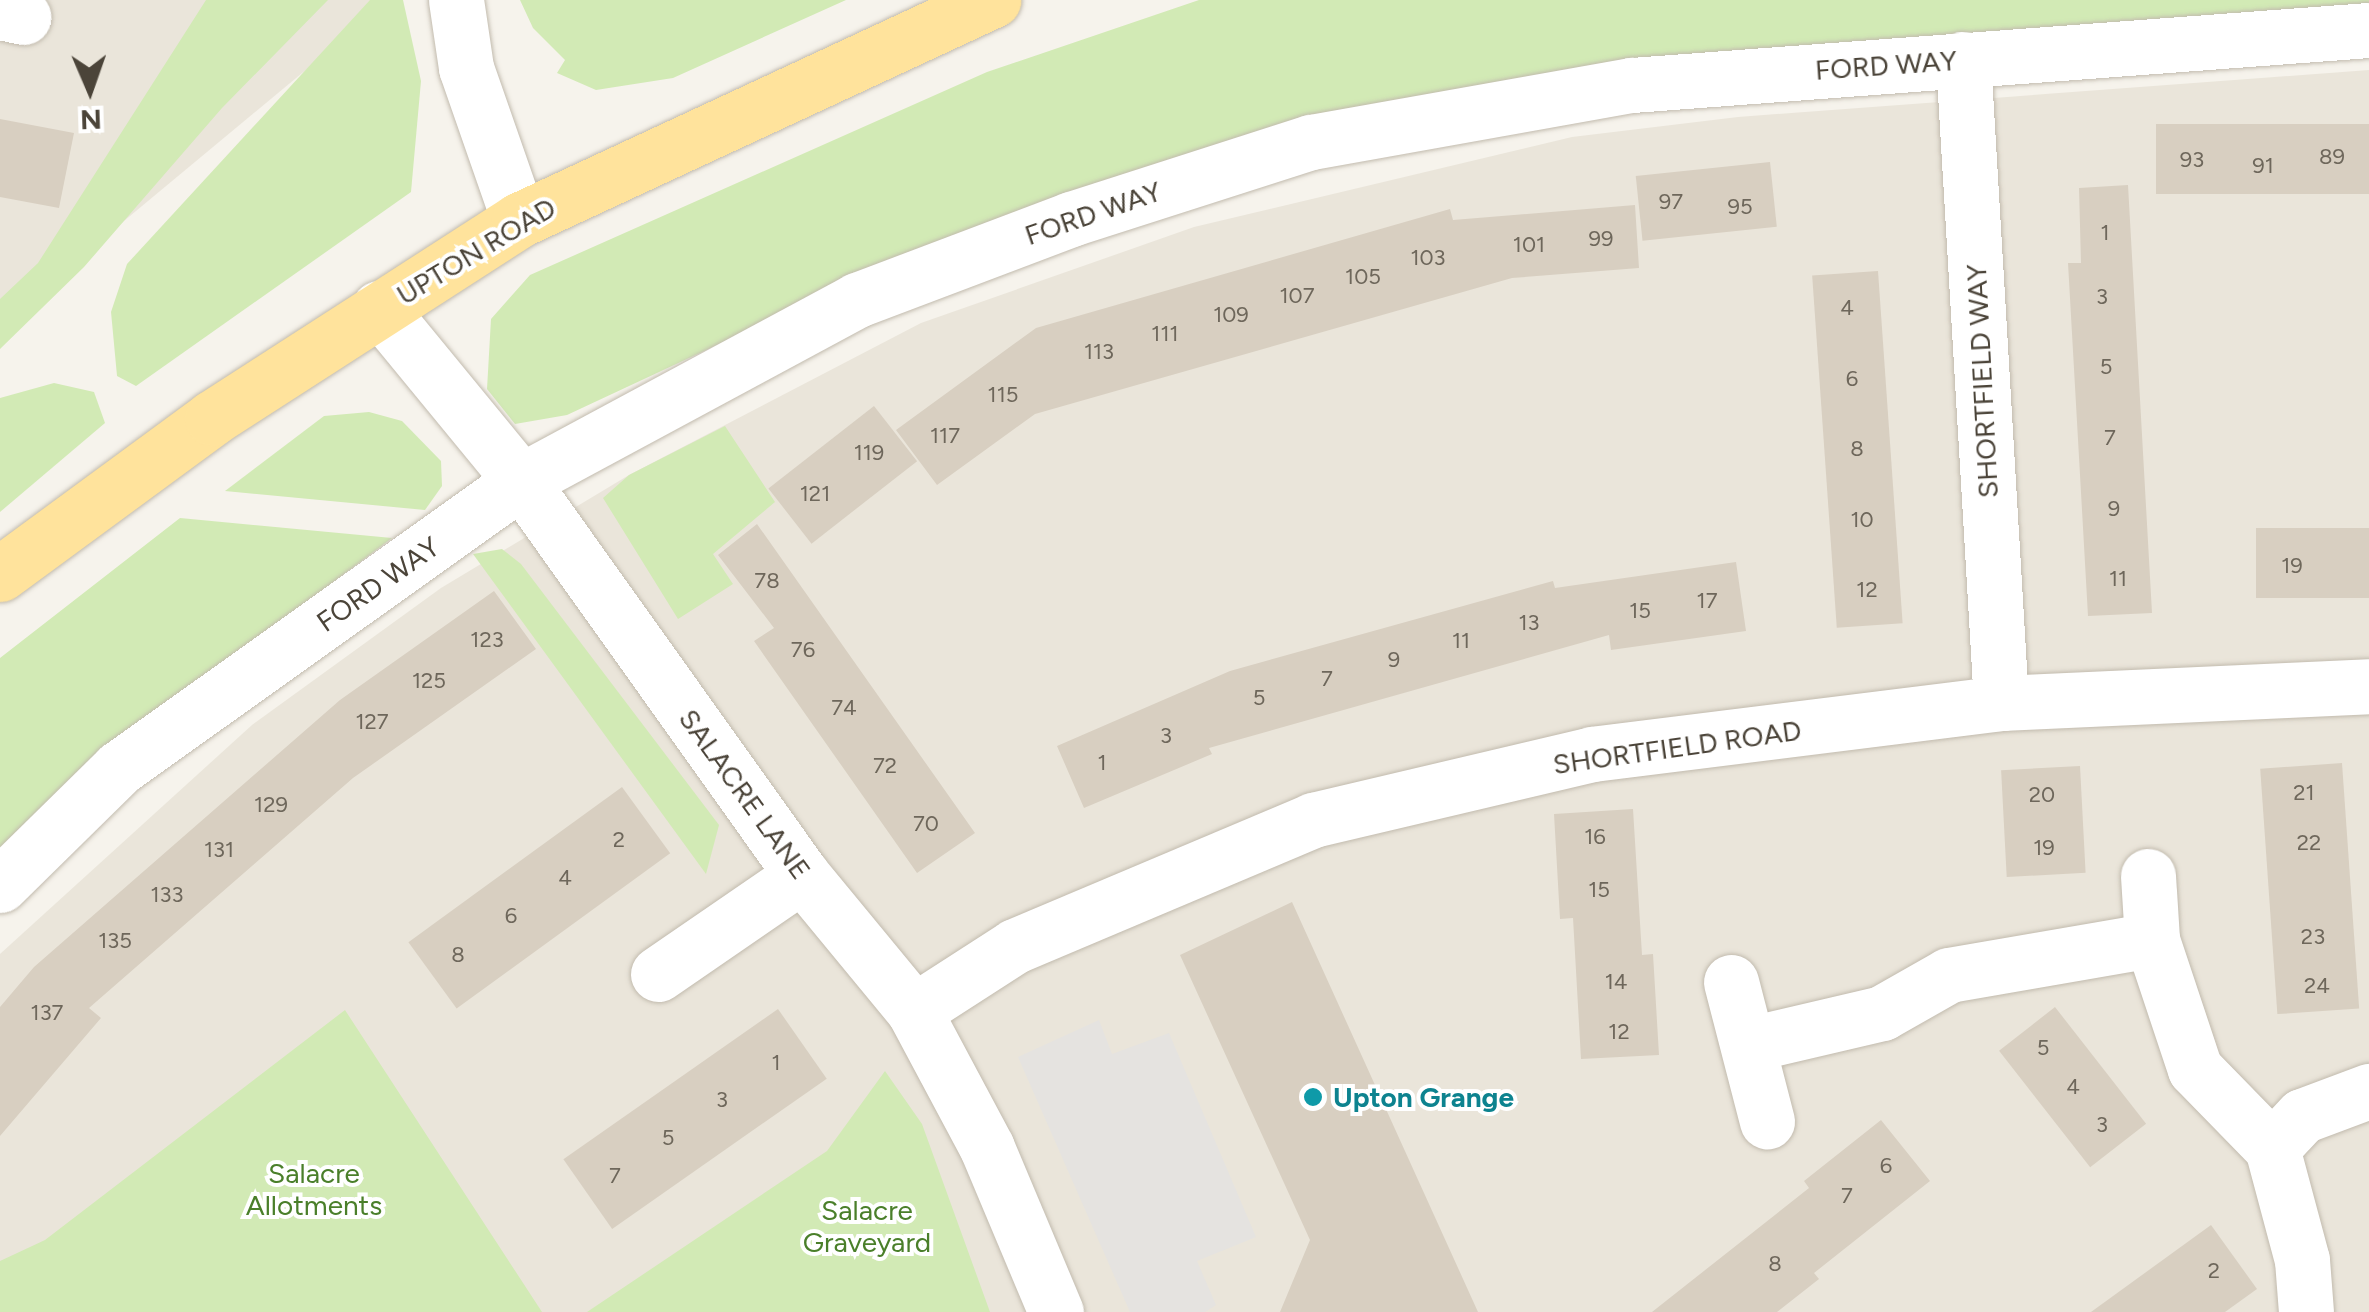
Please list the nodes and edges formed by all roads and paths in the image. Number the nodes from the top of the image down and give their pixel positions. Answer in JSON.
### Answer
{"nodes":[{"id":1,"x":456,"y":0,"type":"edge"},
{"id":2,"x":993,"y":0,"type":"edge"},
{"id":3,"x":2369,"y":30,"type":"edge"},
{"id":4,"x":1963,"y":58,"type":"junction"},
{"id":5,"x":519,"y":220,"type":"junction"},
{"id":6,"x":380,"y":308,"type":"junction"},
{"id":7,"x":521,"y":482,"type":"junction"},
{"id":8,"x":0,"y":574,"type":"edge"},
{"id":9,"x":2369,"y":686,"type":"edge"},
{"id":10,"x":2001,"y":704,"type":"junction"},
{"id":11,"x":802,"y":875,"type":"junction"},
{"id":12,"x":2148,"y":876,"type":"dead end"},
{"id":13,"x":0,"y":885,"type":"edge"},
{"id":14,"x":2152,"y":940,"type":"junction"},
{"id":15,"x":658,"y":974,"type":"dead end"},
{"id":16,"x":1731,"y":982,"type":"dead end"},
{"id":17,"x":914,"y":1011,"type":"junction"},
{"id":18,"x":1750,"y":1044,"type":"junction"},
{"id":19,"x":2369,"y":1091,"type":"edge"},
{"id":20,"x":1767,"y":1120,"type":"dead end"},
{"id":21,"x":2272,"y":1148,"type":"junction"},
{"id":22,"x":1056,"y":1312,"type":"edge"},
{"id":23,"x":2306,"y":1312,"type":"edge"}],
"edges":[{"from":1,"to":5,"type":"street"},
{"from":2,"to":5,"type":"main road","name":"UPTON ROAD"},
{"from":3,"to":4,"type":"street","name":"FORD WAY"},
{"from":4,"to":7,"type":"street","name":"FORD WAY"},
{"from":4,"to":10,"type":"street","name":"SHORTFIELD WAY"},
{"from":5,"to":6,"type":"main road","name":"UPTON ROAD"},
{"from":6,"to":7,"type":"street","name":"SALACRE LANE"},
{"from":6,"to":8,"type":"main road","name":"UPTON ROAD"},
{"from":7,"to":11,"type":"street","name":"SALACRE LANE"},
{"from":7,"to":13,"type":"street","name":"FORD WAY"},
{"from":9,"to":10,"type":"street","name":"SHORTFIELD ROAD"},
{"from":10,"to":17,"type":"street","name":"SHORTFIELD ROAD"},
{"from":11,"to":15,"type":"street"},
{"from":11,"to":17,"type":"street","name":"SALACRE LANE"},
{"from":12,"to":14,"type":"street"},
{"from":14,"to":18,"type":"street"},
{"from":14,"to":21,"type":"street"},
{"from":16,"to":18,"type":"street"},
{"from":17,"to":22,"type":"street","name":"SALACRE LANE"},
{"from":18,"to":20,"type":"street"},
{"from":19,"to":21,"type":"street"},
{"from":21,"to":23,"type":"street"}]}
